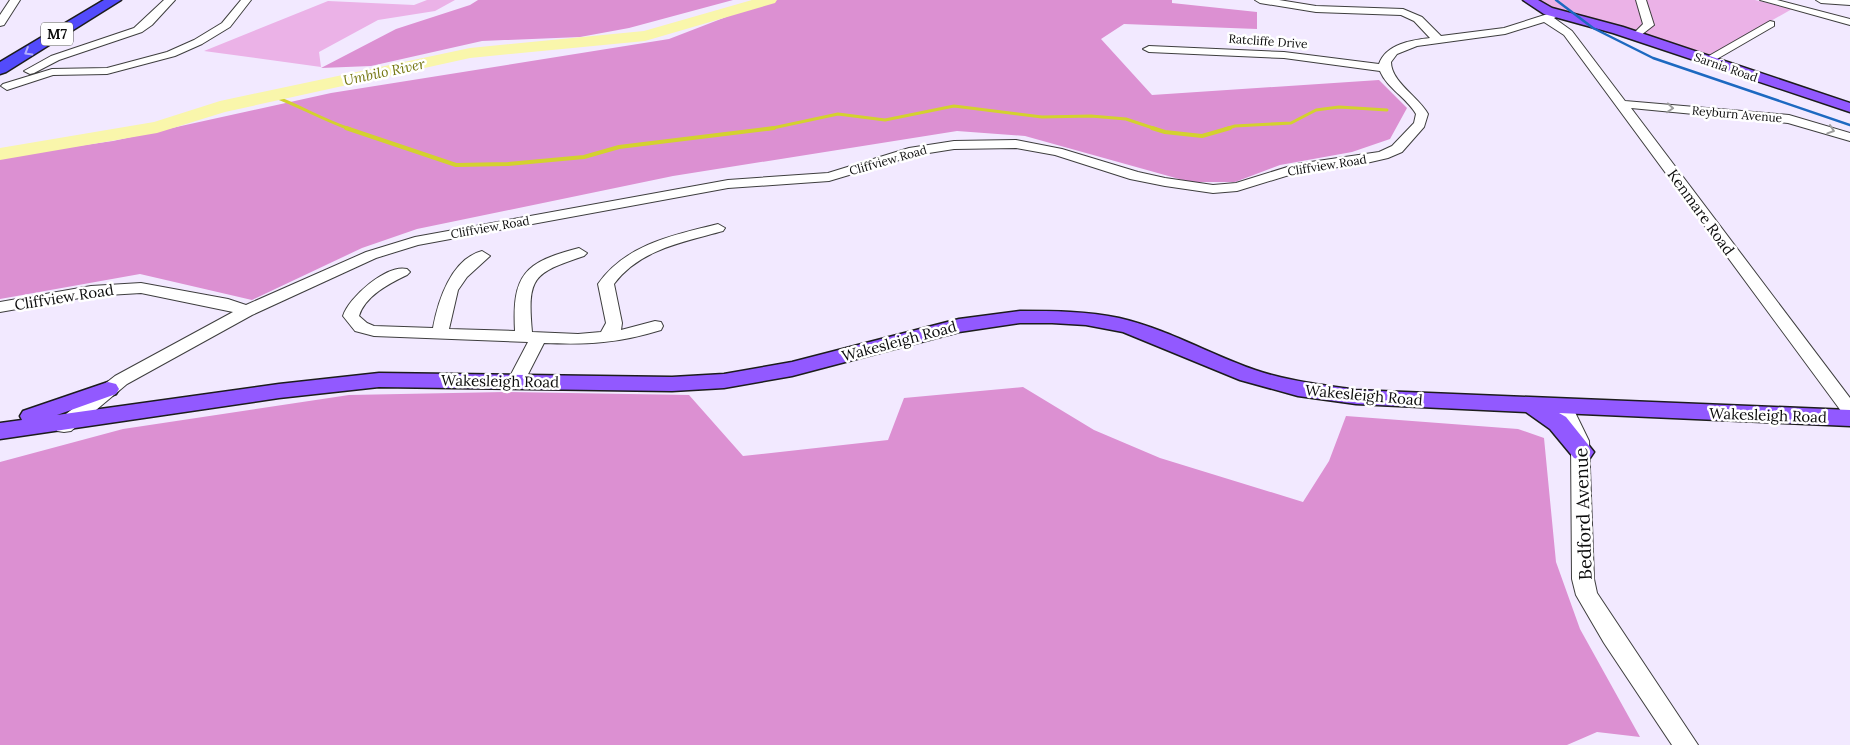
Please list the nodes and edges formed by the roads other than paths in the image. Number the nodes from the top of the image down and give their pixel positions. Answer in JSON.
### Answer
{"nodes":[{"id":1,"x":15,"y":0,"type":"edge"},
{"id":2,"x":93,"y":0,"type":"edge"},
{"id":3,"x":114,"y":0,"type":"edge"},
{"id":4,"x":170,"y":0,"type":"edge"},
{"id":5,"x":246,"y":0,"type":"edge"},
{"id":6,"x":1260,"y":0,"type":"edge"},
{"id":7,"x":1332,"y":0,"type":"edge"},
{"id":8,"x":1390,"y":0,"type":"edge"},
{"id":9,"x":1528,"y":0,"type":"edge"},
{"id":10,"x":1641,"y":0,"type":"edge"},
{"id":11,"x":1765,"y":0,"type":"edge"},
{"id":12,"x":1821,"y":0,"type":"edge"},
{"id":13,"x":1833,"y":0,"type":"edge"},
{"id":14,"x":1274,"y":2,"type":"edge"},
{"id":15,"x":1850,"y":2,"type":"edge"},
{"id":16,"x":1850,"y":8,"type":"edge"},
{"id":17,"x":1359,"y":10,"type":"junction"},
{"id":18,"x":1397,"y":11,"type":"junction"},
{"id":19,"x":1552,"y":16,"type":"junction"},
{"id":20,"x":1850,"y":22,"type":"edge"},
{"id":21,"x":0,"y":24,"type":"edge"},
{"id":22,"x":1770,"y":24,"type":"dead end"},
{"id":23,"x":1636,"y":36,"type":"junction"},
{"id":24,"x":1439,"y":41,"type":"junction"},
{"id":25,"x":1149,"y":49,"type":"dead end"},
{"id":26,"x":0,"y":55,"type":"edge"},
{"id":27,"x":1706,"y":61,"type":"junction"},
{"id":28,"x":1385,"y":68,"type":"junction"},
{"id":29,"x":0,"y":69,"type":"edge"},
{"id":30,"x":4,"y":89,"type":"edge"},
{"id":31,"x":1622,"y":104,"type":"junction"},
{"id":32,"x":1850,"y":108,"type":"edge"},
{"id":33,"x":1850,"y":136,"type":"edge"},
{"id":34,"x":718,"y":228,"type":"dead end"},
{"id":35,"x":579,"y":253,"type":"dead end"},
{"id":36,"x":482,"y":256,"type":"dead end"},
{"id":37,"x":402,"y":272,"type":"dead end"},
{"id":38,"x":0,"y":307,"type":"edge"},
{"id":39,"x":246,"y":311,"type":"junction"},
{"id":40,"x":655,"y":326,"type":"dead end"},
{"id":41,"x":440,"y":335,"type":"junction"},
{"id":42,"x":531,"y":337,"type":"junction"},
{"id":43,"x":605,"y":338,"type":"junction"},
{"id":44,"x":516,"y":382,"type":"junction"},
{"id":45,"x":115,"y":384,"type":"junction"},
{"id":46,"x":1533,"y":406,"type":"junction"},
{"id":47,"x":1565,"y":408,"type":"junction"},
{"id":48,"x":143,"y":411,"type":"junction"},
{"id":49,"x":1850,"y":411,"type":"edge"},
{"id":50,"x":1850,"y":418,"type":"edge"},
{"id":51,"x":75,"y":422,"type":"junction"},
{"id":52,"x":0,"y":425,"type":"edge"},
{"id":53,"x":0,"y":431,"type":"edge"},
{"id":54,"x":0,"y":442,"type":"edge"},
{"id":55,"x":1582,"y":452,"type":"junction"},
{"id":56,"x":1686,"y":745,"type":"edge"}],
"edges":[{"from":1,"to":21,"type":"street"},
{"from":2,"to":26,"type":"highway","number":"M7"},
{"from":3,"to":29,"type":"highway","number":"M7","one_way":true},
{"from":4,"to":30,"type":"street"},
{"from":5,"to":30,"type":"street"},
{"from":6,"to":14,"type":"street"},
{"from":7,"to":17,"type":"street"},
{"from":8,"to":18,"type":"street"},
{"from":9,"to":19,"type":"main road","name":"Sarnia Road"},
{"from":10,"to":23,"type":"street"},
{"from":11,"to":20,"type":"street"},
{"from":12,"to":13,"type":"street"},
{"from":13,"to":15,"type":"street"},
{"from":13,"to":16,"type":"street"},
{"from":14,"to":17,"type":"street"},
{"from":17,"to":18,"type":"street"},
{"from":18,"to":24,"type":"street"},
{"from":19,"to":23,"type":"main road","name":"Sarnia Road"},
{"from":19,"to":24,"type":"street"},
{"from":19,"to":31,"type":"street","name":"Kenmare Road"},
{"from":22,"to":27,"type":"street"},
{"from":23,"to":27,"type":"main road","name":"Sarnia Road"},
{"from":24,"to":28,"type":"street"},
{"from":25,"to":28,"type":"street","name":"Ratcliffe Drive"},
{"from":27,"to":32,"type":"main road","name":"Sarnia Road"},
{"from":28,"to":39,"type":"street","name":"Cliffview Road"},
{"from":31,"to":33,"type":"street","name":"Reyburn Avenue","one_way":true},
{"from":31,"to":49,"type":"street","name":"Kenmare Road"},
{"from":34,"to":43,"type":"street"},
{"from":35,"to":42,"type":"street"},
{"from":36,"to":41,"type":"street"},
{"from":37,"to":41,"type":"street"},
{"from":38,"to":39,"type":"street","name":"Cliffview Road"},
{"from":39,"to":45,"type":"street","name":"Cliffview Road"},
{"from":40,"to":43,"type":"street"},
{"from":41,"to":42,"type":"street"},
{"from":42,"to":43,"type":"street"},
{"from":42,"to":44,"type":"street"},
{"from":44,"to":46,"type":"main road","name":"Wakesleigh Road"},
{"from":44,"to":48,"type":"main road","name":"Wakesleigh Road"},
{"from":45,"to":48,"type":"main road"},
{"from":45,"to":51,"type":"street","name":"Cliffview Road"},
{"from":45,"to":52,"type":"main road"},
{"from":46,"to":47,"type":"main road","name":"Wakesleigh Road"},
{"from":46,"to":55,"type":"main road"},
{"from":47,"to":50,"type":"main road","name":"Wakesleigh Road"},
{"from":47,"to":55,"type":"street","name":"Bedford Avenue"},
{"from":48,"to":51,"type":"main road","name":"Wakesleigh Road"},
{"from":51,"to":53,"type":"main road","name":"Wakesleigh Road"},
{"from":51,"to":54,"type":"main road","name":"Wakesleigh Road"},
{"from":55,"to":56,"type":"street","name":"Bedford Avenue"}]}
